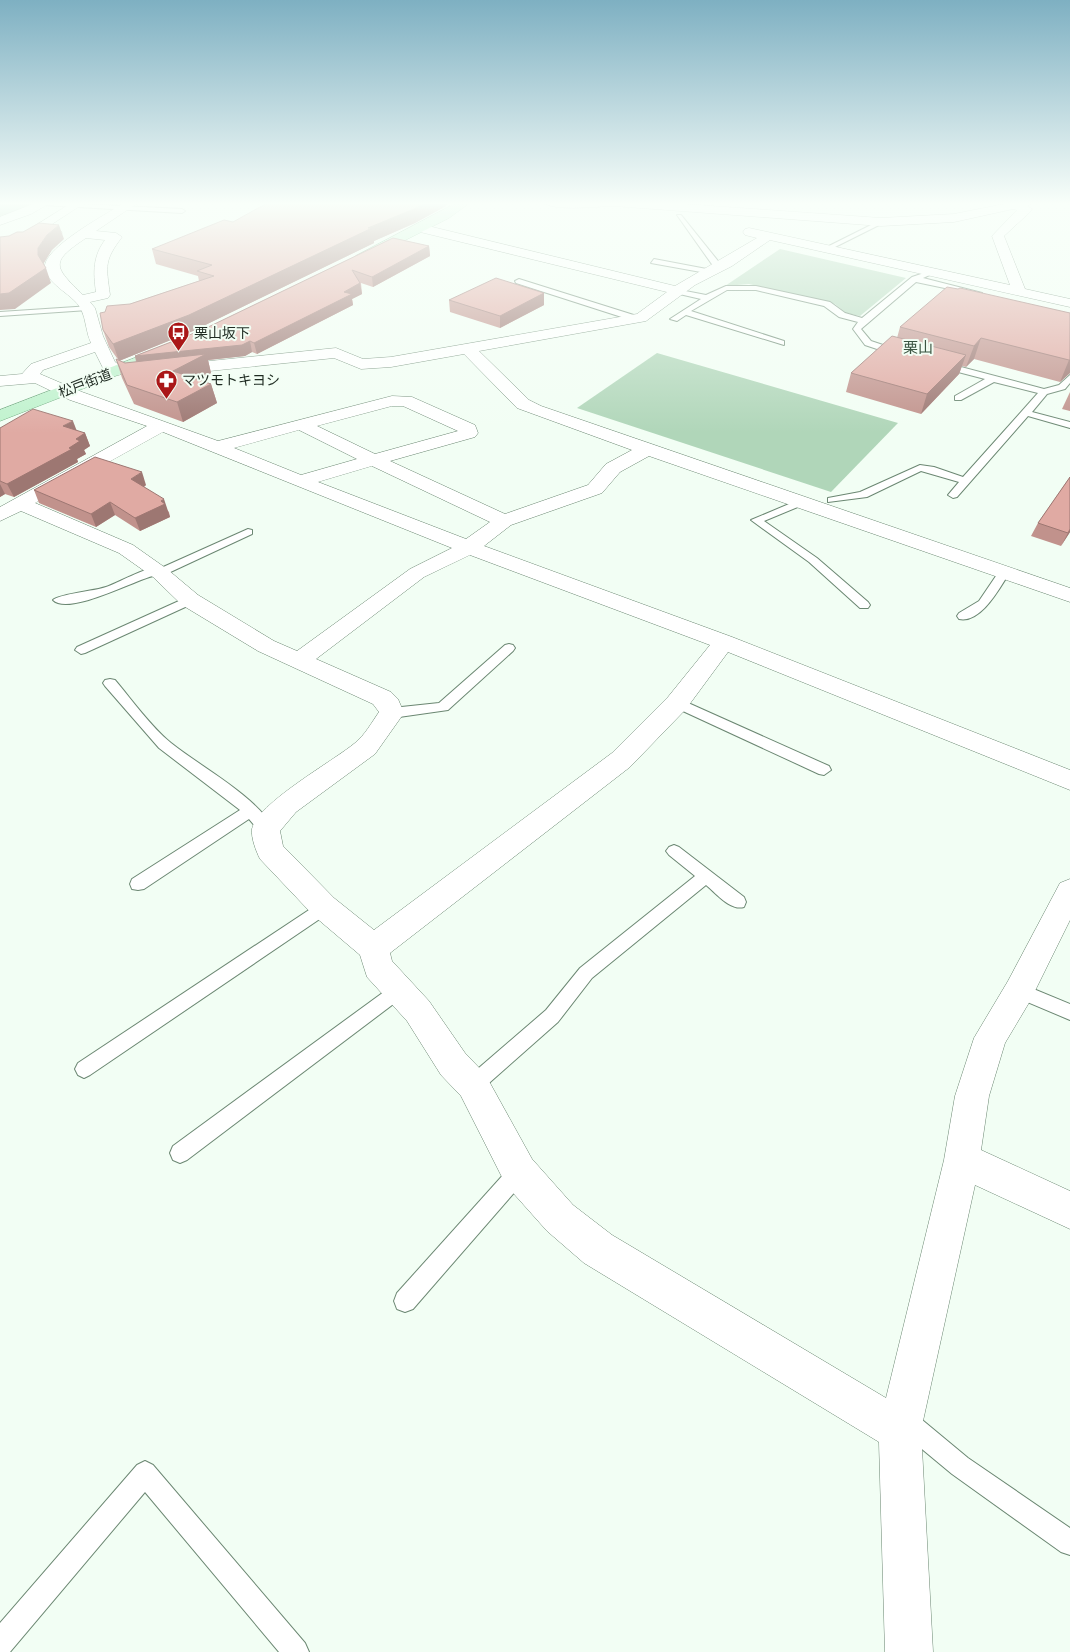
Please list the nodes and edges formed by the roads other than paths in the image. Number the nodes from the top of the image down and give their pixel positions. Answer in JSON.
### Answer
{"nodes":[{"id":1,"x":58,"y":279,"type":"edge"},
{"id":2,"x":101,"y":279,"type":"edge"},
{"id":3,"x":629,"y":279,"type":"edge"},
{"id":4,"x":700,"y":279,"type":"edge"},
{"id":5,"x":915,"y":279,"type":"joint"},
{"id":6,"x":962,"y":279,"type":"edge"},
{"id":7,"x":1014,"y":279,"type":"edge"},
{"id":8,"x":519,"y":281,"type":"dead end"},
{"id":9,"x":678,"y":291,"type":"junction"},
{"id":10,"x":1019,"y":292,"type":"junction"},
{"id":11,"x":983,"y":294,"type":"edge"},
{"id":12,"x":707,"y":298,"type":"junction"},
{"id":13,"x":1070,"y":303,"type":"edge"},
{"id":14,"x":83,"y":304,"type":"junction"},
{"id":15,"x":686,"y":312,"type":"junction"},
{"id":16,"x":0,"y":314,"type":"edge"},
{"id":17,"x":636,"y":319,"type":"junction"},
{"id":18,"x":674,"y":319,"type":"dead end"},
{"id":19,"x":863,"y":321,"type":"junction"},
{"id":20,"x":780,"y":343,"type":"dead end"},
{"id":21,"x":99,"y":345,"type":"junction"},
{"id":22,"x":170,"y":349,"type":"edge"},
{"id":23,"x":469,"y":350,"type":"junction"},
{"id":24,"x":904,"y":355,"type":"edge"},
{"id":25,"x":931,"y":362,"type":"edge"},
{"id":26,"x":118,"y":370,"type":"junction"},
{"id":27,"x":28,"y":377,"type":"junction"},
{"id":28,"x":994,"y":378,"type":"junction"},
{"id":29,"x":1070,"y":378,"type":"edge"},
{"id":30,"x":0,"y":381,"type":"edge"},
{"id":31,"x":64,"y":391,"type":"junction"},
{"id":32,"x":1044,"y":392,"type":"junction"},
{"id":33,"x":958,"y":398,"type":"dead end"},
{"id":34,"x":1026,"y":412,"type":"junction"},
{"id":35,"x":0,"y":416,"type":"edge"},
{"id":36,"x":302,"y":425,"type":"junction"},
{"id":37,"x":1070,"y":425,"type":"edge"},
{"id":38,"x":160,"y":426,"type":"junction"},
{"id":39,"x":216,"y":447,"type":"junction"},
{"id":40,"x":650,"y":449,"type":"junction"},
{"id":41,"x":372,"y":460,"type":"junction"},
{"id":42,"x":965,"y":480,"type":"junction"},
{"id":43,"x":300,"y":481,"type":"junction"},
{"id":44,"x":953,"y":495,"type":"dead end"},
{"id":45,"x":450,"y":498,"type":"junction"},
{"id":46,"x":832,"y":500,"type":"dead end"},
{"id":47,"x":801,"y":502,"type":"junction"},
{"id":48,"x":10,"y":509,"type":"edge"},
{"id":49,"x":395,"y":520,"type":"junction"},
{"id":50,"x":504,"y":521,"type":"junction"},
{"id":51,"x":248,"y":532,"type":"dead end"},
{"id":52,"x":468,"y":548,"type":"junction"},
{"id":53,"x":158,"y":572,"type":"junction"},
{"id":54,"x":1004,"y":572,"type":"junction"},
{"id":55,"x":1070,"y":596,"type":"edge"},
{"id":56,"x":60,"y":600,"type":"dead end"},
{"id":57,"x":190,"y":600,"type":"junction"},
{"id":58,"x":864,"y":606,"type":"dead end"},
{"id":59,"x":963,"y":616,"type":"dead end"},
{"id":60,"x":724,"y":642,"type":"junction"},
{"id":61,"x":509,"y":648,"type":"dead end"},
{"id":62,"x":81,"y":650,"type":"dead end"},
{"id":63,"x":299,"y":661,"type":"junction"},
{"id":64,"x":110,"y":683,"type":"dead end"},
{"id":65,"x":677,"y":703,"type":"junction"},
{"id":66,"x":392,"y":713,"type":"junction"},
{"id":67,"x":824,"y":770,"type":"dead end"},
{"id":68,"x":1070,"y":780,"type":"edge"},
{"id":69,"x":259,"y":819,"type":"junction"},
{"id":70,"x":674,"y":851,"type":"dead end"},
{"id":71,"x":706,"y":876,"type":"junction"},
{"id":72,"x":138,"y":884,"type":"dead end"},
{"id":73,"x":1068,"y":900,"type":"edge"},
{"id":74,"x":738,"y":902,"type":"dead end"},
{"id":75,"x":324,"y":907,"type":"junction"},
{"id":76,"x":374,"y":948,"type":"junction"},
{"id":77,"x":398,"y":991,"type":"junction"},
{"id":78,"x":1019,"y":992,"type":"junction"},
{"id":79,"x":1070,"y":1012,"type":"edge"},
{"id":80,"x":84,"y":1069,"type":"dead end"},
{"id":81,"x":473,"y":1085,"type":"junction"},
{"id":82,"x":180,"y":1153,"type":"dead end"},
{"id":83,"x":962,"y":1160,"type":"junction"},
{"id":84,"x":519,"y":1172,"type":"junction"},
{"id":85,"x":1070,"y":1210,"type":"edge"},
{"id":86,"x":405,"y":1301,"type":"dead end"},
{"id":87,"x":902,"y":1424,"type":"junction"},
{"id":88,"x":1070,"y":1544,"type":"edge"},
{"id":89,"x":0,"y":1643,"type":"edge"},
{"id":90,"x":296,"y":1652,"type":"edge"},
{"id":91,"x":909,"y":1652,"type":"edge"}],
"edges":[{"from":1,"to":14,"type":"street"},
{"from":2,"to":14,"type":"street"},
{"from":3,"to":9,"type":"street"},
{"from":4,"to":9,"type":"street"},
{"from":5,"to":11,"type":"lane"},
{"from":5,"to":19,"type":"lane"},
{"from":6,"to":10,"type":"street"},
{"from":7,"to":10,"type":"street"},
{"from":8,"to":17,"type":"lane"},
{"from":9,"to":12,"type":"lane"},
{"from":9,"to":17,"type":"street"},
{"from":10,"to":13,"type":"street"},
{"from":12,"to":15,"type":"lane"},
{"from":12,"to":19,"type":"lane"},
{"from":14,"to":16,"type":"lane"},
{"from":14,"to":21,"type":"street"},
{"from":15,"to":18,"type":"lane"},
{"from":15,"to":20,"type":"lane"},
{"from":17,"to":23,"type":"street"},
{"from":19,"to":24,"type":"lane"},
{"from":21,"to":26,"type":"street"},
{"from":21,"to":27,"type":"street"},
{"from":22,"to":26,"type":"main road","name":"松戸街道"},
{"from":23,"to":26,"type":"street"},
{"from":23,"to":40,"type":"street"},
{"from":25,"to":28,"type":"lane"},
{"from":26,"to":31,"type":"main road","name":"松戸街道"},
{"from":27,"to":30,"type":"street"},
{"from":27,"to":31,"type":"street"},
{"from":28,"to":32,"type":"lane"},
{"from":28,"to":33,"type":"lane"},
{"from":29,"to":32,"type":"lane"},
{"from":31,"to":35,"type":"main road","name":"松戸街道"},
{"from":31,"to":38,"type":"street"},
{"from":32,"to":34,"type":"lane"},
{"from":34,"to":37,"type":"lane"},
{"from":34,"to":42,"type":"lane"},
{"from":36,"to":39,"type":"street"},
{"from":36,"to":41,"type":"street"},
{"from":36,"to":41,"type":"street"},
{"from":38,"to":39,"type":"street"},
{"from":38,"to":48,"type":"street"},
{"from":39,"to":43,"type":"street"},
{"from":40,"to":47,"type":"street"},
{"from":40,"to":50,"type":"street"},
{"from":41,"to":43,"type":"street"},
{"from":41,"to":45,"type":"street"},
{"from":42,"to":44,"type":"lane"},
{"from":42,"to":46,"type":"lane"},
{"from":43,"to":49,"type":"street"},
{"from":45,"to":49,"type":"street"},
{"from":45,"to":50,"type":"street"},
{"from":47,"to":54,"type":"street"},
{"from":47,"to":58,"type":"lane"},
{"from":48,"to":53,"type":"street"},
{"from":49,"to":52,"type":"street"},
{"from":50,"to":52,"type":"street"},
{"from":51,"to":53,"type":"lane"},
{"from":52,"to":60,"type":"street"},
{"from":52,"to":63,"type":"street"},
{"from":53,"to":56,"type":"lane"},
{"from":53,"to":57,"type":"street"},
{"from":54,"to":55,"type":"street"},
{"from":54,"to":59,"type":"lane"},
{"from":57,"to":62,"type":"lane"},
{"from":57,"to":63,"type":"street"},
{"from":60,"to":65,"type":"street"},
{"from":60,"to":68,"type":"street"},
{"from":61,"to":66,"type":"lane"},
{"from":63,"to":66,"type":"street"},
{"from":64,"to":69,"type":"lane"},
{"from":65,"to":67,"type":"lane"},
{"from":65,"to":76,"type":"street"},
{"from":66,"to":69,"type":"street"},
{"from":69,"to":72,"type":"lane"},
{"from":69,"to":75,"type":"street"},
{"from":70,"to":71,"type":"lane"},
{"from":71,"to":74,"type":"lane"},
{"from":71,"to":81,"type":"lane"},
{"from":73,"to":78,"type":"street"},
{"from":75,"to":76,"type":"street"},
{"from":75,"to":80,"type":"lane"},
{"from":76,"to":77,"type":"street"},
{"from":77,"to":81,"type":"street"},
{"from":77,"to":82,"type":"lane"},
{"from":78,"to":79,"type":"lane"},
{"from":78,"to":83,"type":"street"},
{"from":81,"to":84,"type":"street"},
{"from":83,"to":85,"type":"street"},
{"from":83,"to":87,"type":"street"},
{"from":84,"to":86,"type":"lane"},
{"from":84,"to":87,"type":"street"},
{"from":87,"to":88,"type":"lane"},
{"from":87,"to":91,"type":"street"},
{"from":89,"to":90,"type":"lane"}]}
